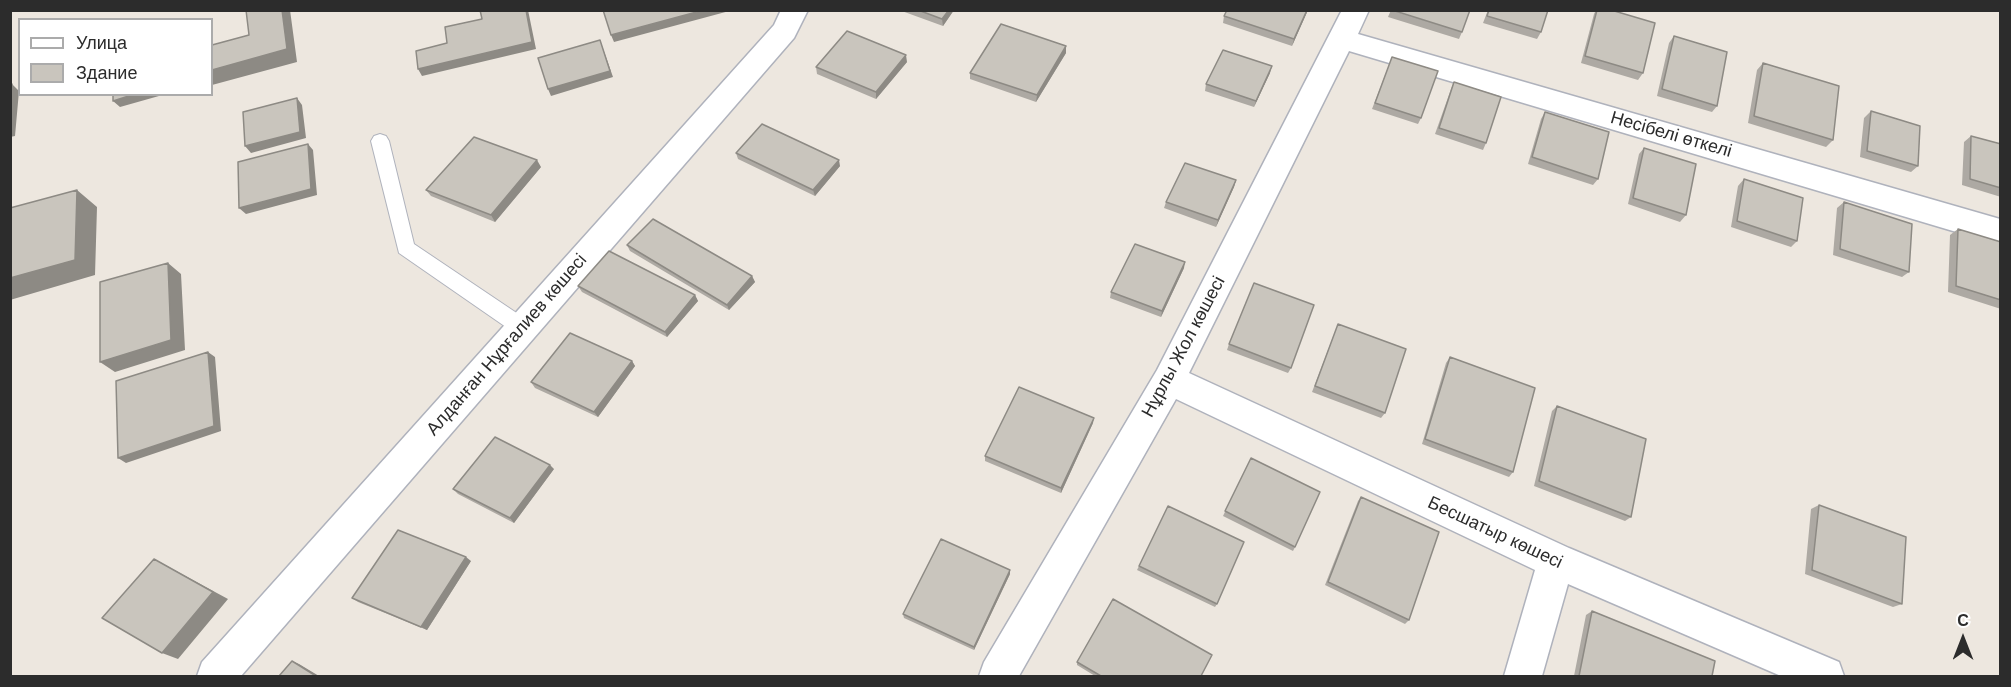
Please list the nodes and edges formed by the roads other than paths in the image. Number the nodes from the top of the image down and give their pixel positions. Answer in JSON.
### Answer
{"nodes":[{"id":1,"x":795,"y":10,"type":"edge"},
{"id":2,"x":1349,"y":25,"type":"edge"},
{"id":3,"x":380,"y":141,"type":"dead end"},
{"id":4,"x":2001,"y":232,"type":"edge"},
{"id":5,"x":523,"y":328,"type":"junction"},
{"id":6,"x":1169,"y":380,"type":"junction"},
{"id":7,"x":1556,"y":561,"type":"junction"},
{"id":8,"x":216,"y":676,"type":"edge"},
{"id":9,"x":998,"y":676,"type":"edge"},
{"id":10,"x":1523,"y":676,"type":"edge"},
{"id":11,"x":1823,"y":676,"type":"edge"}],
"edges":[{"from":1,"to":5,"type":"street","name":"Алданған Нұрғалиев көшесі"},
{"from":2,"to":4,"type":"street","name":"Несібелі өткелі"},
{"from":2,"to":6,"type":"street","name":"Нұрлы Жол көшесі"},
{"from":3,"to":5,"type":"lane"},
{"from":5,"to":8,"type":"street","name":"Алданған Нұрғалиев көшесі"},
{"from":6,"to":7,"type":"street","name":"Бесшатыр көшесі"},
{"from":6,"to":9,"type":"street","name":"Нұрлы Жол көшесі"},
{"from":7,"to":10,"type":"street"},
{"from":7,"to":11,"type":"street","name":"Бесшатыр көшесі"}]}
